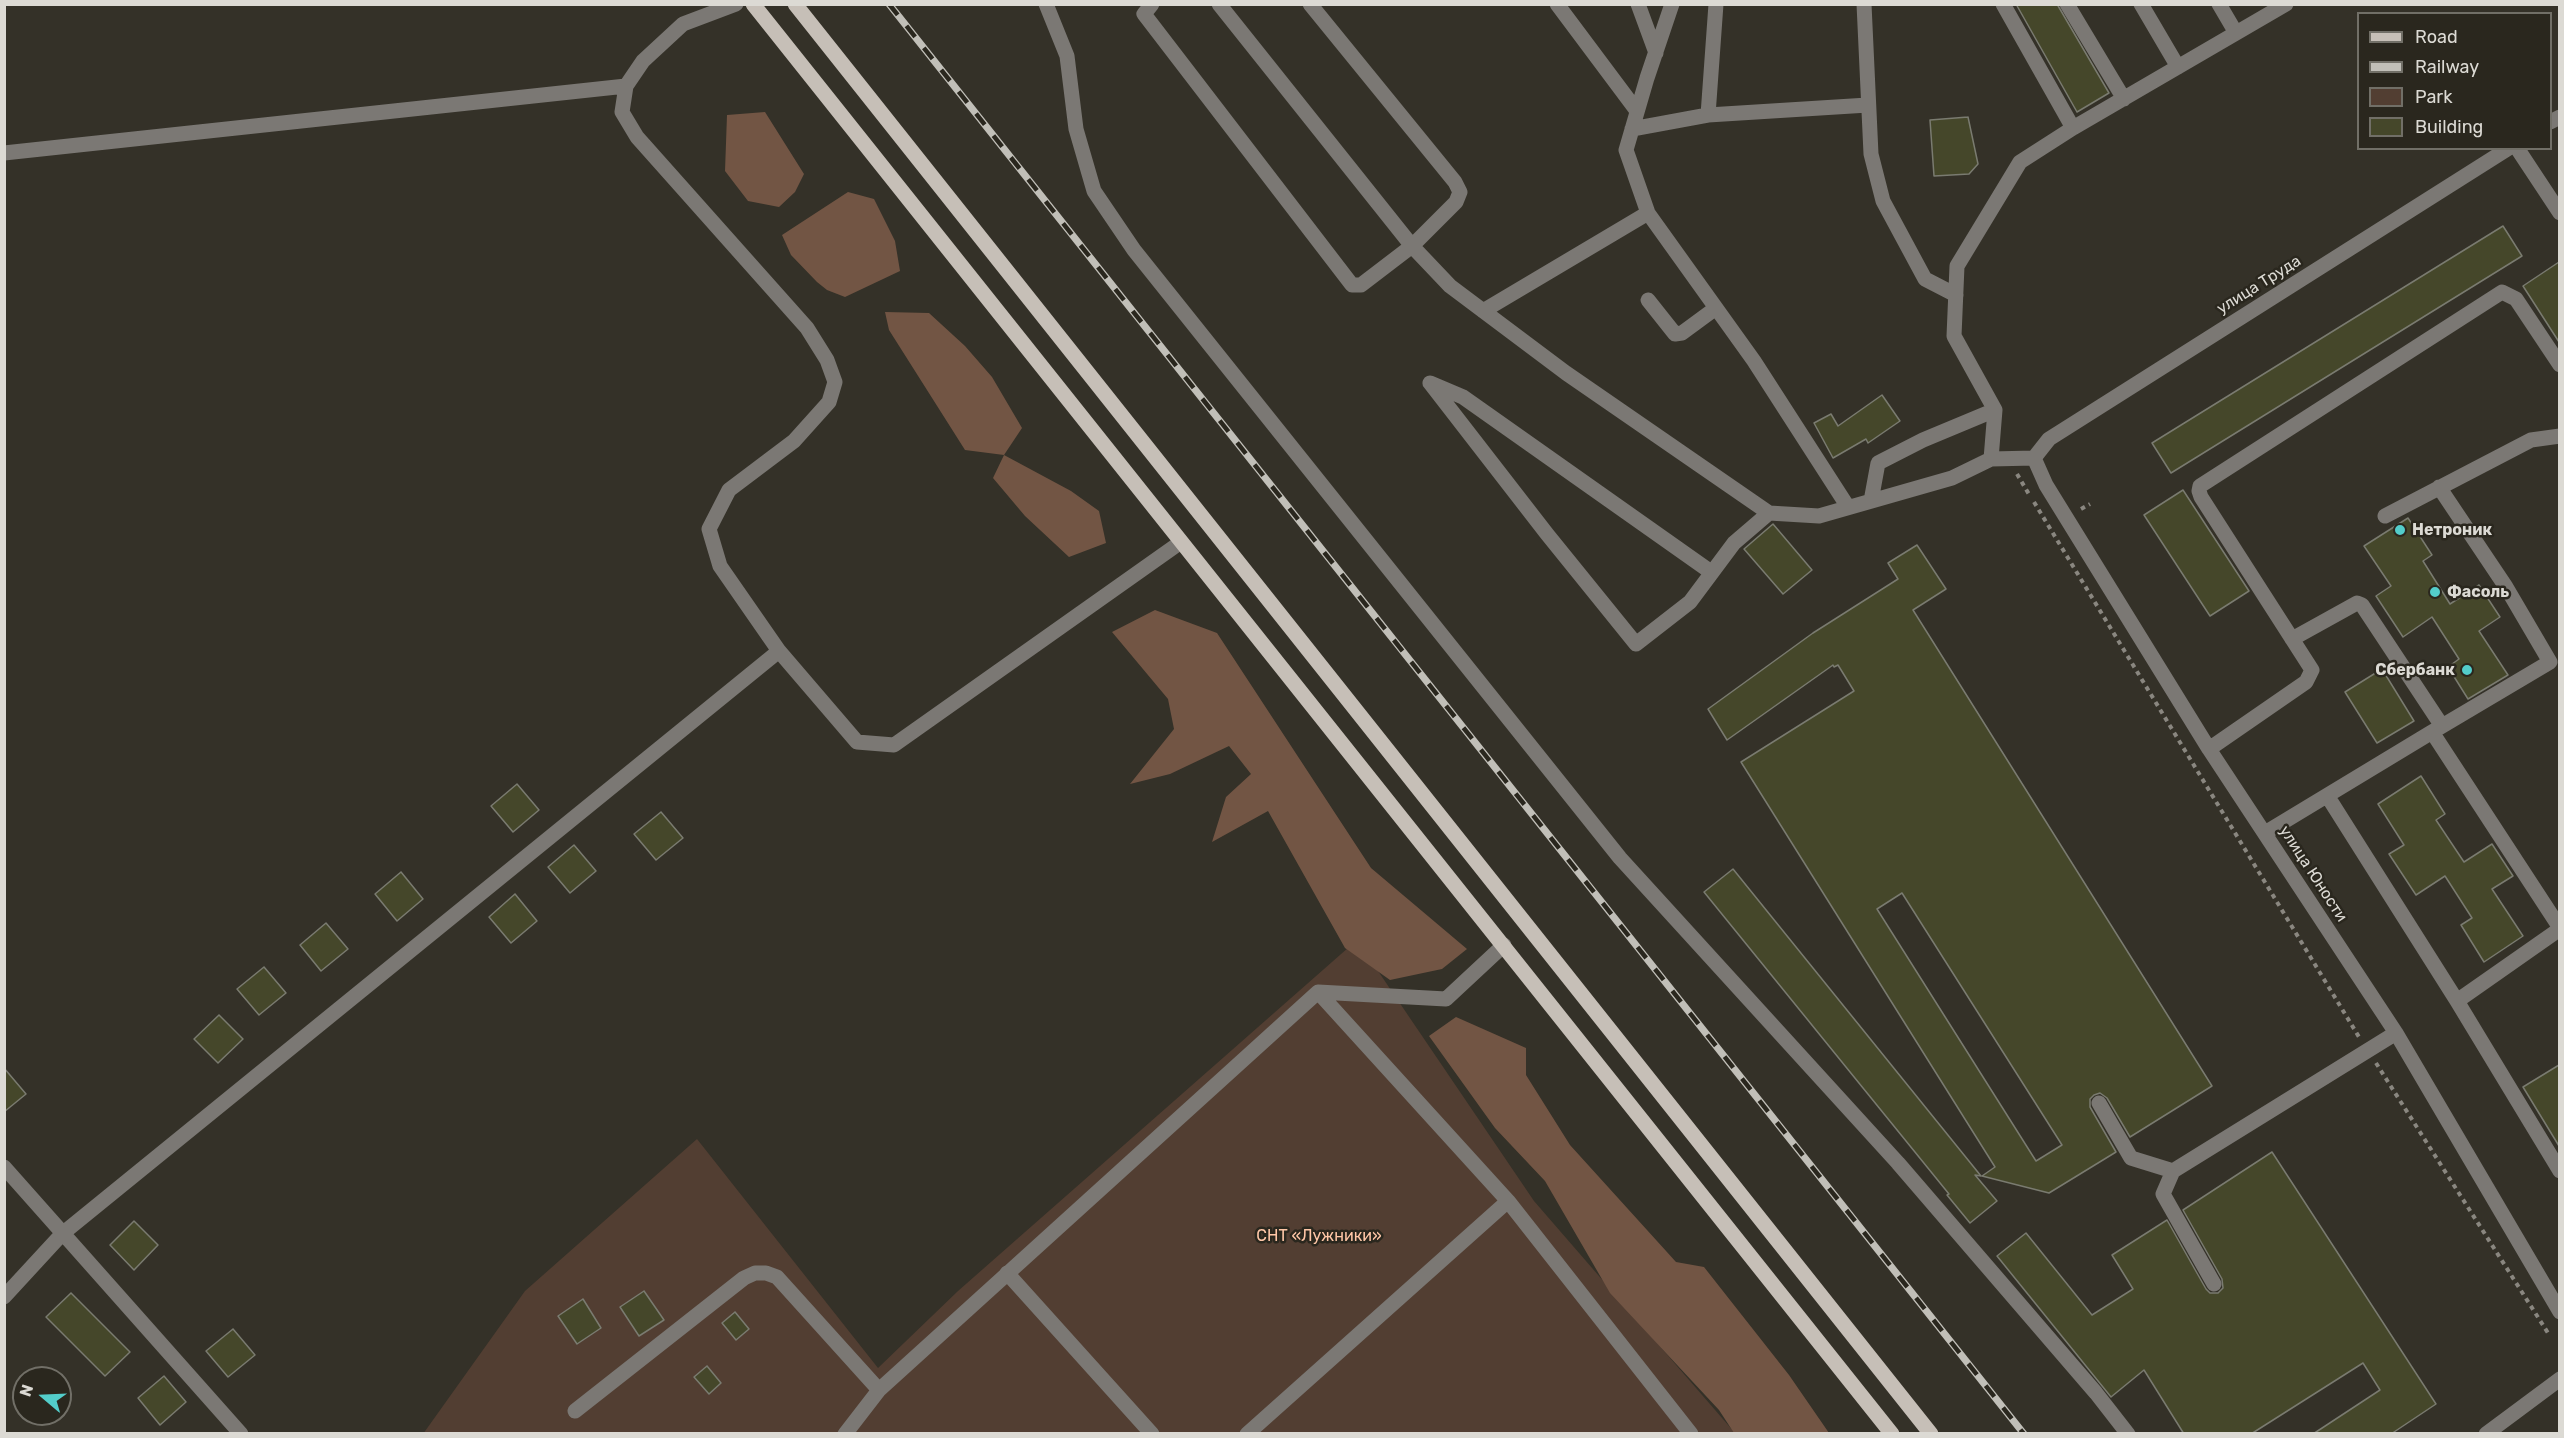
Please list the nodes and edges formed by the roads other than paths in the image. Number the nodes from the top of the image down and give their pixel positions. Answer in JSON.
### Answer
{"nodes":[{"id":1,"x":736,"y":4,"type":"edge"},
{"id":2,"x":753,"y":4,"type":"edge"},
{"id":3,"x":795,"y":4,"type":"edge"},
{"id":4,"x":1046,"y":4,"type":"edge"},
{"id":5,"x":1152,"y":4,"type":"edge"},
{"id":6,"x":1219,"y":4,"type":"edge"},
{"id":7,"x":1310,"y":4,"type":"edge"},
{"id":8,"x":1557,"y":4,"type":"edge"},
{"id":9,"x":1638,"y":4,"type":"edge"},
{"id":10,"x":1672,"y":4,"type":"edge"},
{"id":11,"x":1716,"y":4,"type":"edge"},
{"id":12,"x":1864,"y":4,"type":"edge"},
{"id":13,"x":2004,"y":4,"type":"edge"},
{"id":14,"x":2067,"y":4,"type":"edge"},
{"id":15,"x":2141,"y":4,"type":"edge"},
{"id":16,"x":2219,"y":4,"type":"edge"},
{"id":17,"x":2286,"y":4,"type":"edge"},
{"id":18,"x":2236,"y":33,"type":"junction"},
{"id":19,"x":1656,"y":53,"type":"junction"},
{"id":20,"x":2178,"y":67,"type":"junction"},
{"id":21,"x":626,"y":86,"type":"junction"},
{"id":22,"x":2124,"y":99,"type":"junction"},
{"id":23,"x":1868,"y":105,"type":"junction"},
{"id":24,"x":1637,"y":111,"type":"junction"},
{"id":25,"x":1708,"y":115,"type":"junction"},
{"id":26,"x":2073,"y":128,"type":"junction"},
{"id":27,"x":1632,"y":129,"type":"junction"},
{"id":28,"x":2506,"y":150,"type":"edge"},
{"id":29,"x":2518,"y":150,"type":"edge"},
{"id":30,"x":4,"y":153,"type":"edge"},
{"id":31,"x":1648,"y":213,"type":"junction"},
{"id":32,"x":2559,"y":213,"type":"edge"},
{"id":33,"x":1412,"y":246,"type":"junction"},
{"id":34,"x":1956,"y":295,"type":"junction"},
{"id":35,"x":1648,"y":300,"type":"dead end"},
{"id":36,"x":1716,"y":308,"type":"junction"},
{"id":37,"x":1483,"y":311,"type":"junction"},
{"id":38,"x":2559,"y":365,"type":"edge"},
{"id":39,"x":1995,"y":410,"type":"junction"},
{"id":40,"x":2559,"y":436,"type":"edge"},
{"id":41,"x":2034,"y":458,"type":"junction"},
{"id":42,"x":1991,"y":459,"type":"junction"},
{"id":43,"x":2439,"y":488,"type":"junction"},
{"id":44,"x":1871,"y":501,"type":"junction"},
{"id":45,"x":1848,"y":507,"type":"junction"},
{"id":46,"x":1769,"y":513,"type":"junction"},
{"id":47,"x":2385,"y":516,"type":"dead end"},
{"id":48,"x":1181,"y":542,"type":"junction"},
{"id":49,"x":1711,"y":572,"type":"junction"},
{"id":50,"x":2292,"y":639,"type":"junction"},
{"id":51,"x":779,"y":651,"type":"junction"},
{"id":52,"x":2437,"y":729,"type":"junction"},
{"id":53,"x":2209,"y":749,"type":"junction"},
{"id":54,"x":2328,"y":797,"type":"junction"},
{"id":55,"x":2265,"y":833,"type":"junction"},
{"id":56,"x":2559,"y":928,"type":"edge"},
{"id":57,"x":1504,"y":945,"type":"junction"},
{"id":58,"x":1318,"y":992,"type":"junction"},
{"id":59,"x":2457,"y":1001,"type":"junction"},
{"id":60,"x":2396,"y":1033,"type":"junction"},
{"id":61,"x":2098,"y":1103,"type":"dead end"},
{"id":62,"x":4,"y":1167,"type":"edge"},
{"id":63,"x":2559,"y":1171,"type":"edge"},
{"id":64,"x":2173,"y":1172,"type":"junction"},
{"id":65,"x":1508,"y":1201,"type":"junction"},
{"id":66,"x":62,"y":1234,"type":"junction"},
{"id":67,"x":1007,"y":1273,"type":"junction"},
{"id":68,"x":2214,"y":1284,"type":"dead end"},
{"id":69,"x":4,"y":1297,"type":"edge"},
{"id":70,"x":2559,"y":1311,"type":"edge"},
{"id":71,"x":2559,"y":1379,"type":"edge"},
{"id":72,"x":879,"y":1390,"type":"junction"},
{"id":73,"x":575,"y":1411,"type":"dead end"},
{"id":74,"x":241,"y":1434,"type":"edge"},
{"id":75,"x":845,"y":1434,"type":"edge"},
{"id":76,"x":1152,"y":1434,"type":"edge"},
{"id":77,"x":1247,"y":1434,"type":"edge"},
{"id":78,"x":1691,"y":1434,"type":"edge"},
{"id":79,"x":1892,"y":1434,"type":"edge"},
{"id":80,"x":1931,"y":1434,"type":"edge"},
{"id":81,"x":2127,"y":1434,"type":"edge"},
{"id":82,"x":2486,"y":1434,"type":"edge"}],
"edges":[{"from":1,"to":21,"type":"street"},
{"from":2,"to":48,"type":"main road"},
{"from":3,"to":80,"type":"main road"},
{"from":4,"to":81,"type":"street"},
{"from":5,"to":33,"type":"street"},
{"from":6,"to":33,"type":"street"},
{"from":7,"to":33,"type":"street"},
{"from":8,"to":24,"type":"street"},
{"from":9,"to":19,"type":"street"},
{"from":10,"to":19,"type":"street"},
{"from":11,"to":25,"type":"street"},
{"from":12,"to":23,"type":"street"},
{"from":13,"to":26,"type":"street"},
{"from":14,"to":22,"type":"street"},
{"from":15,"to":20,"type":"street"},
{"from":16,"to":18,"type":"street"},
{"from":17,"to":18,"type":"street"},
{"from":18,"to":20,"type":"street"},
{"from":19,"to":24,"type":"street"},
{"from":20,"to":22,"type":"street"},
{"from":21,"to":30,"type":"street"},
{"from":21,"to":51,"type":"street"},
{"from":22,"to":26,"type":"street"},
{"from":23,"to":25,"type":"street"},
{"from":23,"to":34,"type":"street"},
{"from":24,"to":27,"type":"street"},
{"from":25,"to":27,"type":"street"},
{"from":26,"to":34,"type":"street"},
{"from":27,"to":31,"type":"street"},
{"from":28,"to":41,"type":"street","name":"улица Труда"},
{"from":29,"to":32,"type":"street"},
{"from":31,"to":36,"type":"street"},
{"from":31,"to":37,"type":"street"},
{"from":33,"to":37,"type":"street"},
{"from":34,"to":39,"type":"street"},
{"from":35,"to":36,"type":"street"},
{"from":36,"to":45,"type":"street"},
{"from":37,"to":46,"type":"street"},
{"from":38,"to":50,"type":"street"},
{"from":39,"to":42,"type":"street"},
{"from":39,"to":44,"type":"street"},
{"from":40,"to":43,"type":"street"},
{"from":41,"to":42,"type":"street"},
{"from":41,"to":53,"type":"street","name":"улица Юности"},
{"from":42,"to":44,"type":"street"},
{"from":43,"to":47,"type":"street"},
{"from":43,"to":52,"type":"street"},
{"from":44,"to":45,"type":"street"},
{"from":45,"to":46,"type":"street"},
{"from":46,"to":49,"type":"street"},
{"from":48,"to":51,"type":"street"},
{"from":48,"to":57,"type":"main road"},
{"from":49,"to":49,"type":"street"},
{"from":50,"to":52,"type":"street"},
{"from":50,"to":53,"type":"street"},
{"from":51,"to":66,"type":"street"},
{"from":52,"to":54,"type":"street"},
{"from":52,"to":56,"type":"street"},
{"from":53,"to":55,"type":"street","name":"улица Юности"},
{"from":54,"to":55,"type":"street"},
{"from":54,"to":59,"type":"street"},
{"from":55,"to":60,"type":"street","name":"улица Юности"},
{"from":56,"to":59,"type":"street"},
{"from":57,"to":58,"type":"street"},
{"from":57,"to":79,"type":"main road"},
{"from":58,"to":65,"type":"street"},
{"from":58,"to":67,"type":"street"},
{"from":59,"to":63,"type":"street"},
{"from":60,"to":64,"type":"street"},
{"from":60,"to":70,"type":"street","name":"улица Юности"},
{"from":61,"to":64,"type":"street"},
{"from":62,"to":66,"type":"street"},
{"from":64,"to":68,"type":"street"},
{"from":65,"to":77,"type":"street"},
{"from":65,"to":78,"type":"street"},
{"from":66,"to":69,"type":"street"},
{"from":66,"to":74,"type":"street"},
{"from":67,"to":72,"type":"street"},
{"from":67,"to":76,"type":"street"},
{"from":71,"to":82,"type":"street"},
{"from":72,"to":73,"type":"street"},
{"from":72,"to":75,"type":"street"}]}
